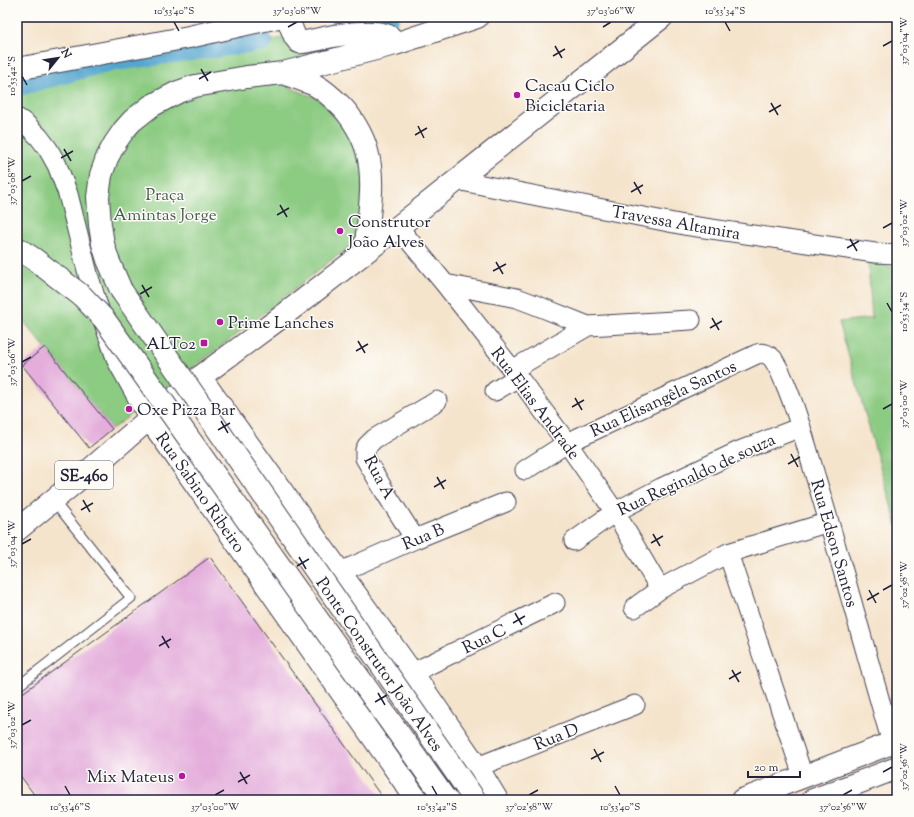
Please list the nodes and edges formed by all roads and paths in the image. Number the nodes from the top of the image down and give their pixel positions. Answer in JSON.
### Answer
{"nodes":[{"id":1,"x":278,"y":17,"type":"edge"},
{"id":2,"x":287,"y":17,"type":"edge"},
{"id":3,"x":477,"y":17,"type":"edge"},
{"id":4,"x":662,"y":17,"type":"edge"},
{"id":5,"x":395,"y":44,"type":"junction"},
{"id":6,"x":17,"y":69,"type":"edge"},
{"id":7,"x":283,"y":73,"type":"junction"},
{"id":8,"x":17,"y":118,"type":"edge"},
{"id":9,"x":457,"y":180,"type":"junction"},
{"id":10,"x":398,"y":227,"type":"junction"},
{"id":11,"x":17,"y":248,"type":"edge"},
{"id":12,"x":365,"y":252,"type":"junction"},
{"id":13,"x":897,"y":254,"type":"edge"},
{"id":14,"x":445,"y":284,"type":"junction"},
{"id":15,"x":691,"y":320,"type":"dead end"},
{"id":16,"x":588,"y":326,"type":"junction"},
{"id":17,"x":761,"y":353,"type":"joint"},
{"id":18,"x":515,"y":373,"type":"junction"},
{"id":19,"x":200,"y":377,"type":"junction"},
{"id":20,"x":496,"y":391,"type":"dead end"},
{"id":21,"x":437,"y":401,"type":"dead end"},
{"id":22,"x":148,"y":419,"type":"junction"},
{"id":23,"x":800,"y":426,"type":"junction"},
{"id":24,"x":567,"y":443,"type":"junction"},
{"id":25,"x":525,"y":470,"type":"dead end"},
{"id":26,"x":53,"y":500,"type":"junction"},
{"id":27,"x":506,"y":502,"type":"dead end"},
{"id":28,"x":615,"y":512,"type":"junction"},
{"id":29,"x":829,"y":522,"type":"junction"},
{"id":30,"x":17,"y":530,"type":"edge"},
{"id":31,"x":415,"y":539,"type":"junction"},
{"id":32,"x":574,"y":541,"type":"dead end"},
{"id":33,"x":728,"y":553,"type":"junction"},
{"id":34,"x":340,"y":572,"type":"junction"},
{"id":35,"x":660,"y":589,"type":"junction"},
{"id":36,"x":555,"y":603,"type":"dead end"},
{"id":37,"x":634,"y":608,"type":"dead end"},
{"id":38,"x":412,"y":673,"type":"junction"},
{"id":39,"x":17,"y":687,"type":"edge"},
{"id":40,"x":635,"y":705,"type":"dead end"},
{"id":41,"x":894,"y":742,"type":"edge"},
{"id":42,"x":477,"y":767,"type":"junction"},
{"id":43,"x":897,"y":768,"type":"edge"},
{"id":44,"x":803,"y":776,"type":"junction"},
{"id":45,"x":417,"y":800,"type":"edge"},
{"id":46,"x":446,"y":800,"type":"edge"},
{"id":47,"x":475,"y":800,"type":"edge"},
{"id":48,"x":497,"y":800,"type":"edge"},
{"id":49,"x":742,"y":800,"type":"edge"},
{"id":50,"x":813,"y":800,"type":"edge"}],
"edges":[{"from":1,"to":6,"type":"main road"},
{"from":2,"to":5,"type":"main road"},
{"from":3,"to":5,"type":"main road","name":"Ponte Construtor João Alves"},
{"from":4,"to":9,"type":"main road","number":"SE-460"},
{"from":5,"to":7,"type":"main road","name":"Ponte Construtor João Alves"},
{"from":7,"to":12,"type":"main road"},
{"from":7,"to":47,"type":"main road","name":"Ponte Construtor João Alves","bridge":true},
{"from":8,"to":22,"type":"street","name":"Rua Sabino Ribeiro"},
{"from":9,"to":10,"type":"main road","number":"SE-460"},
{"from":9,"to":13,"type":"street","name":"Travessa Altamira"},
{"from":10,"to":12,"type":"main road","number":"SE-460"},
{"from":10,"to":14,"type":"street","name":"Rua Elias Andrade"},
{"from":11,"to":46,"type":"main road","name":"Ponte Construtor João Alves","bridge":true},
{"from":12,"to":19,"type":"main road","number":"SE-460"},
{"from":14,"to":16,"type":"street"},
{"from":14,"to":18,"type":"street","name":"Rua Elias Andrade"},
{"from":15,"to":16,"type":"street"},
{"from":16,"to":18,"type":"street"},
{"from":17,"to":23,"type":"street","name":"Rua Edson Santos"},
{"from":17,"to":24,"type":"street","name":"Rua Elisangêla Santos"},
{"from":18,"to":20,"type":"street"},
{"from":18,"to":24,"type":"street","name":"Rua Elias Andrade"},
{"from":19,"to":22,"type":"main road","number":"SE-460"},
{"from":19,"to":34,"type":"main road"},
{"from":21,"to":31,"type":"street","name":"Rua A"},
{"from":22,"to":26,"type":"main road","number":"SE-460"},
{"from":22,"to":45,"type":"main road","name":"Rua Sabino Ribeiro"},
{"from":23,"to":28,"type":"street","name":"Rua Reginaldo de souza"},
{"from":23,"to":29,"type":"street","name":"Rua Edson Santos"},
{"from":24,"to":25,"type":"street","name":"Rua Elisangêla Santos"},
{"from":24,"to":28,"type":"street","name":"Rua Elias Andrade"},
{"from":26,"to":30,"type":"main road","number":"SE-460"},
{"from":26,"to":39,"type":"lane"},
{"from":27,"to":31,"type":"street","name":"Rua B"},
{"from":28,"to":32,"type":"street","name":"Rua Reginaldo de souza"},
{"from":28,"to":35,"type":"street","name":"Rua Elias Andrade"},
{"from":29,"to":33,"type":"street"},
{"from":29,"to":41,"type":"street","name":"Rua Edson Santos"},
{"from":31,"to":34,"type":"street","name":"Rua B"},
{"from":33,"to":35,"type":"street"},
{"from":33,"to":44,"type":"street"},
{"from":34,"to":38,"type":"main road"},
{"from":35,"to":37,"type":"street"},
{"from":36,"to":38,"type":"street","name":"Rua C"},
{"from":38,"to":42,"type":"main road"},
{"from":40,"to":42,"type":"street","name":"Rua D"},
{"from":41,"to":44,"type":"main road"},
{"from":42,"to":48,"type":"main road"},
{"from":43,"to":50,"type":"main road"},
{"from":44,"to":49,"type":"main road"}]}
